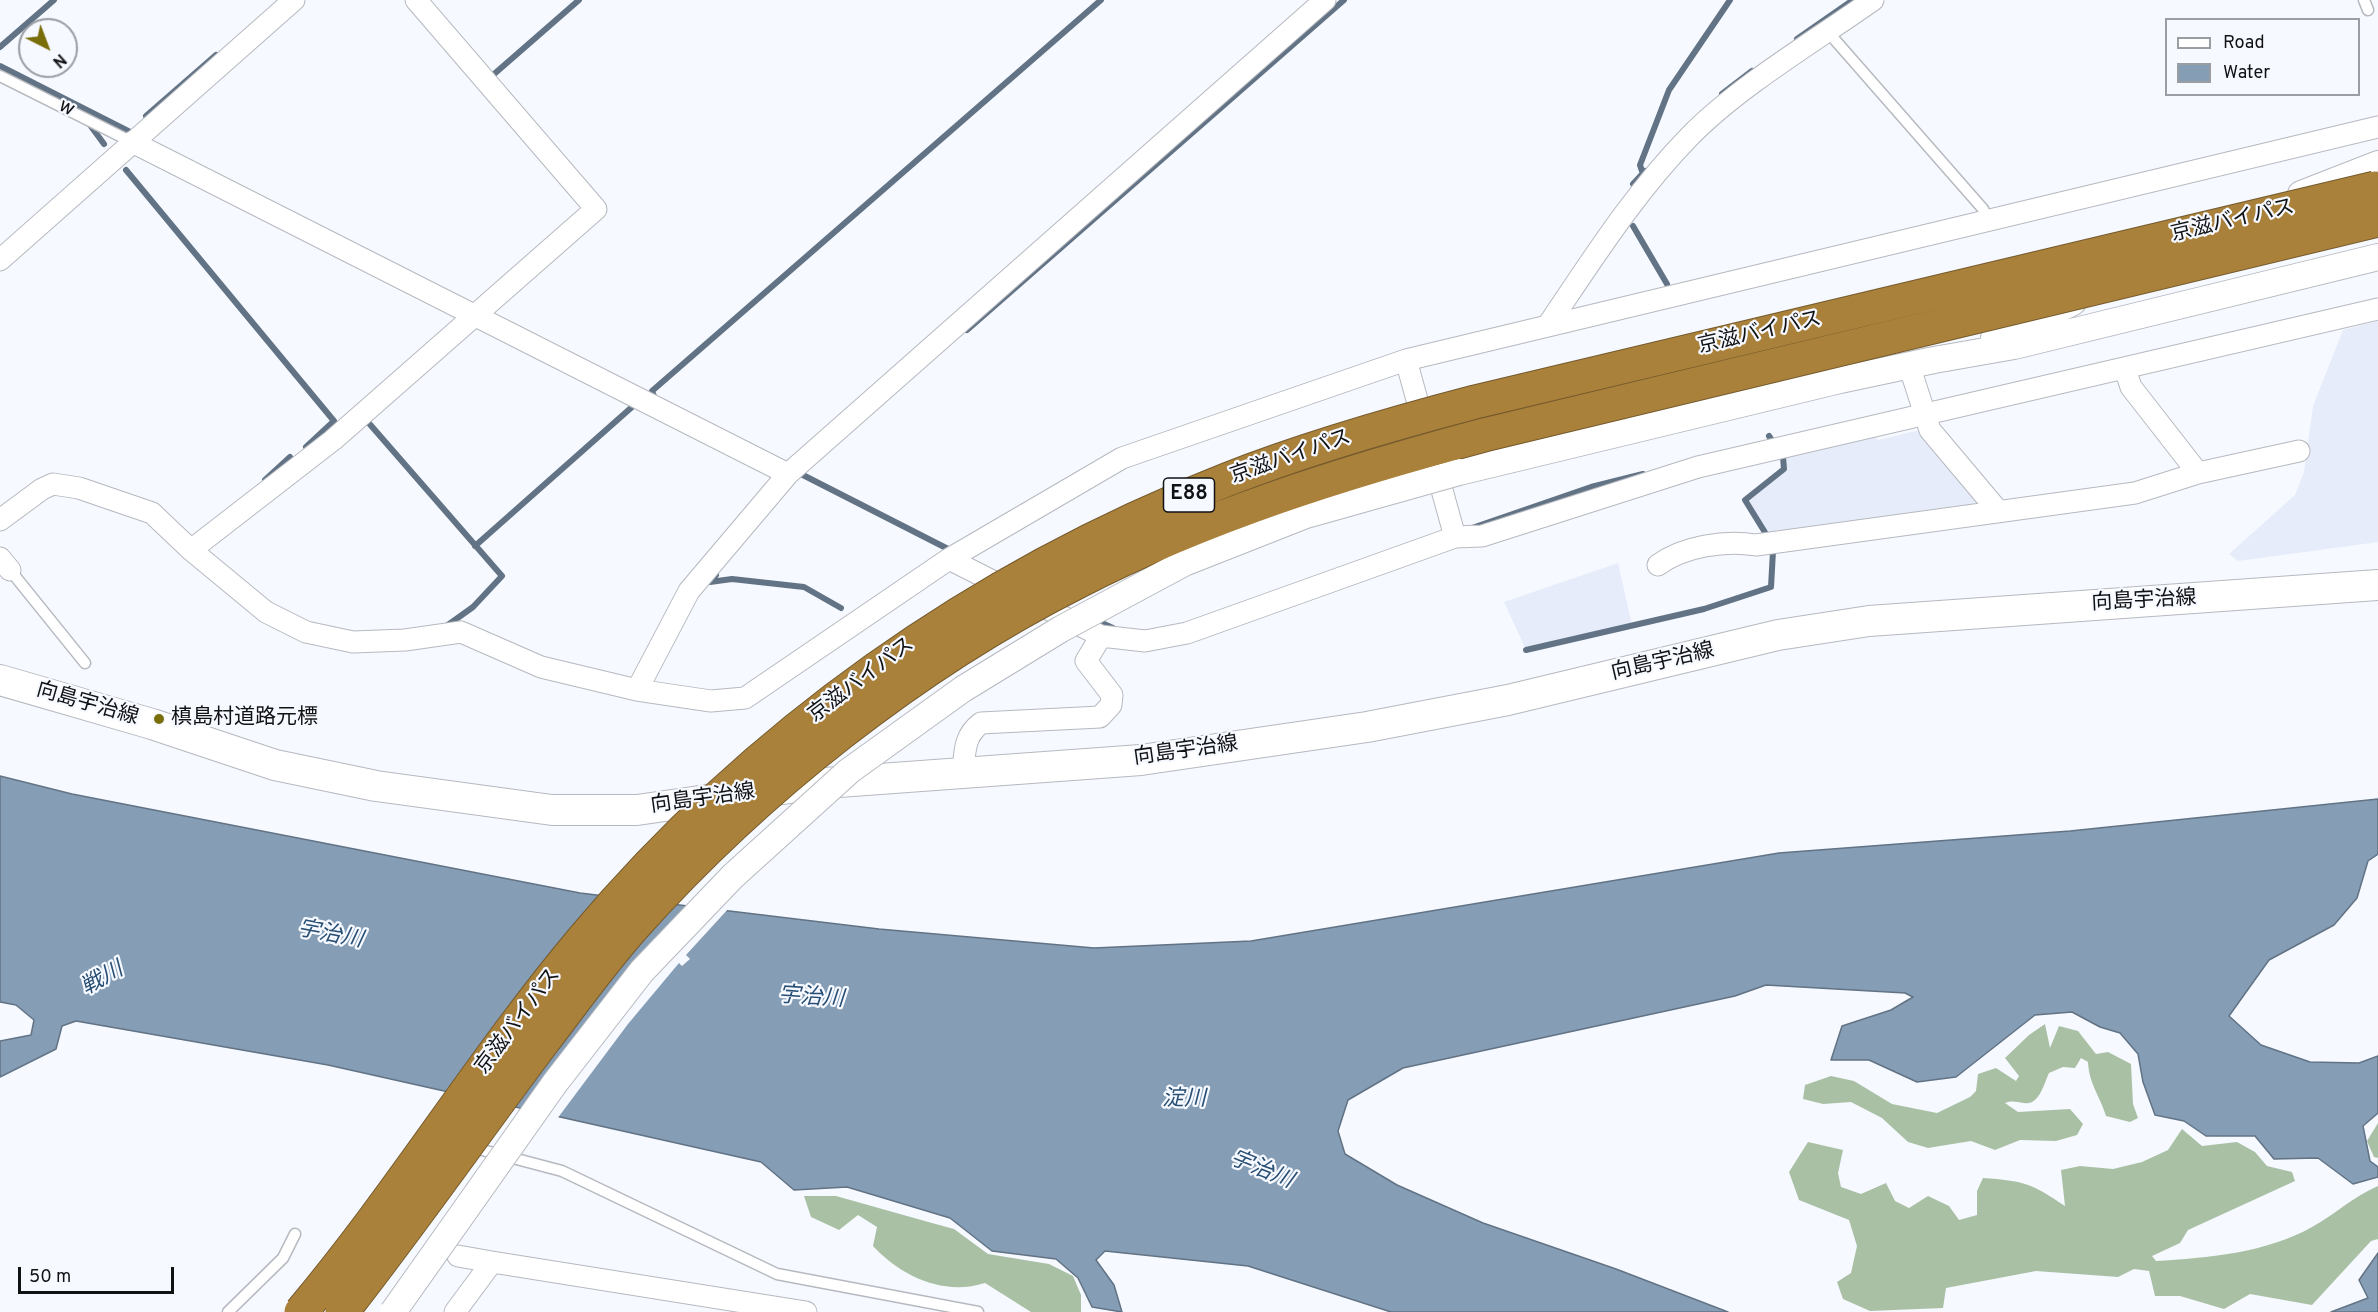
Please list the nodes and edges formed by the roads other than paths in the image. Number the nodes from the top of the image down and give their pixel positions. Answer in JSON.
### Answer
{"nodes":[{"id":1,"x":294,"y":0,"type":"edge"},
{"id":2,"x":416,"y":0,"type":"edge"},
{"id":3,"x":1325,"y":0,"type":"edge"},
{"id":4,"x":1873,"y":0,"type":"edge"},
{"id":5,"x":1828,"y":32,"type":"junction"},
{"id":6,"x":0,"y":75,"type":"edge"},
{"id":7,"x":2378,"y":127,"type":"edge"},
{"id":8,"x":132,"y":142,"type":"junction"},
{"id":9,"x":2377,"y":190,"type":"edge"},
{"id":10,"x":1988,"y":220,"type":"junction"},
{"id":11,"x":2378,"y":257,"type":"edge"},
{"id":12,"x":0,"y":260,"type":"edge"},
{"id":13,"x":2378,"y":309,"type":"edge"},
{"id":14,"x":476,"y":314,"type":"junction"},
{"id":15,"x":1548,"y":325,"type":"junction"},
{"id":16,"x":1406,"y":360,"type":"junction"},
{"id":17,"x":1935,"y":360,"type":"junction"},
{"id":18,"x":1910,"y":365,"type":"junction"},
{"id":19,"x":2125,"y":369,"type":"junction"},
{"id":20,"x":1925,"y":415,"type":"junction"},
{"id":21,"x":2299,"y":451,"type":"dead end"},
{"id":22,"x":2198,"y":473,"type":"junction"},
{"id":23,"x":788,"y":474,"type":"junction"},
{"id":24,"x":1999,"y":512,"type":"junction"},
{"id":25,"x":0,"y":520,"type":"edge"},
{"id":26,"x":1455,"y":537,"type":"junction"},
{"id":27,"x":191,"y":550,"type":"junction"},
{"id":28,"x":949,"y":559,"type":"junction"},
{"id":29,"x":5,"y":564,"type":"edge"},
{"id":30,"x":1658,"y":565,"type":"dead end"},
{"id":31,"x":2378,"y":585,"type":"edge"},
{"id":32,"x":1101,"y":636,"type":"junction"},
{"id":33,"x":85,"y":663,"type":"dead end"},
{"id":34,"x":0,"y":680,"type":"edge"},
{"id":35,"x":638,"y":690,"type":"junction"},
{"id":36,"x":963,"y":771,"type":"junction"},
{"id":37,"x":456,"y":1143,"type":"dead end"},
{"id":38,"x":295,"y":1234,"type":"dead end"},
{"id":39,"x":458,"y":1256,"type":"dead end"},
{"id":40,"x":492,"y":1262,"type":"junction"},
{"id":41,"x":228,"y":1312,"type":"edge"},
{"id":42,"x":301,"y":1312,"type":"edge"},
{"id":43,"x":342,"y":1312,"type":"edge"},
{"id":44,"x":393,"y":1312,"type":"edge"},
{"id":45,"x":455,"y":1312,"type":"edge"},
{"id":46,"x":806,"y":1312,"type":"edge"},
{"id":47,"x":978,"y":1312,"type":"edge"}],
"edges":[{"from":1,"to":8,"type":"street"},
{"from":2,"to":14,"type":"street"},
{"from":3,"to":23,"type":"street"},
{"from":4,"to":5,"type":"street"},
{"from":5,"to":10,"type":"lane"},
{"from":5,"to":15,"type":"street"},
{"from":6,"to":8,"type":"lane","name":"w"},
{"from":7,"to":10,"type":"street"},
{"from":8,"to":12,"type":"street"},
{"from":8,"to":14,"type":"street"},
{"from":9,"to":17,"type":"street"},
{"from":9,"to":42,"type":"highway","name":"京滋バイパス","number":"E88","bridge":true},
{"from":9,"to":43,"type":"highway","name":"京滋バイパス","number":"E88","bridge":true},
{"from":10,"to":15,"type":"street"},
{"from":11,"to":17,"type":"street"},
{"from":13,"to":19,"type":"street"},
{"from":14,"to":23,"type":"street"},
{"from":14,"to":27,"type":"street"},
{"from":15,"to":16,"type":"street"},
{"from":16,"to":26,"type":"street"},
{"from":16,"to":28,"type":"street"},
{"from":17,"to":18,"type":"street"},
{"from":18,"to":20,"type":"street"},
{"from":18,"to":44,"type":"street","bridge":true},
{"from":19,"to":20,"type":"street"},
{"from":19,"to":22,"type":"street"},
{"from":20,"to":24,"type":"street"},
{"from":20,"to":26,"type":"street"},
{"from":21,"to":22,"type":"street"},
{"from":22,"to":24,"type":"street"},
{"from":23,"to":35,"type":"street"},
{"from":24,"to":30,"type":"street"},
{"from":25,"to":27,"type":"street"},
{"from":26,"to":32,"type":"street"},
{"from":27,"to":35,"type":"street"},
{"from":28,"to":32,"type":"street"},
{"from":28,"to":35,"type":"street"},
{"from":29,"to":33,"type":"lane"},
{"from":31,"to":36,"type":"main road","name":"向島宇治線"},
{"from":32,"to":36,"type":"street"},
{"from":34,"to":36,"type":"main road","name":"向島宇治線"},
{"from":37,"to":47,"type":"lane"},
{"from":38,"to":41,"type":"lane"},
{"from":39,"to":40,"type":"street"},
{"from":40,"to":45,"type":"street"},
{"from":40,"to":46,"type":"street"}]}
